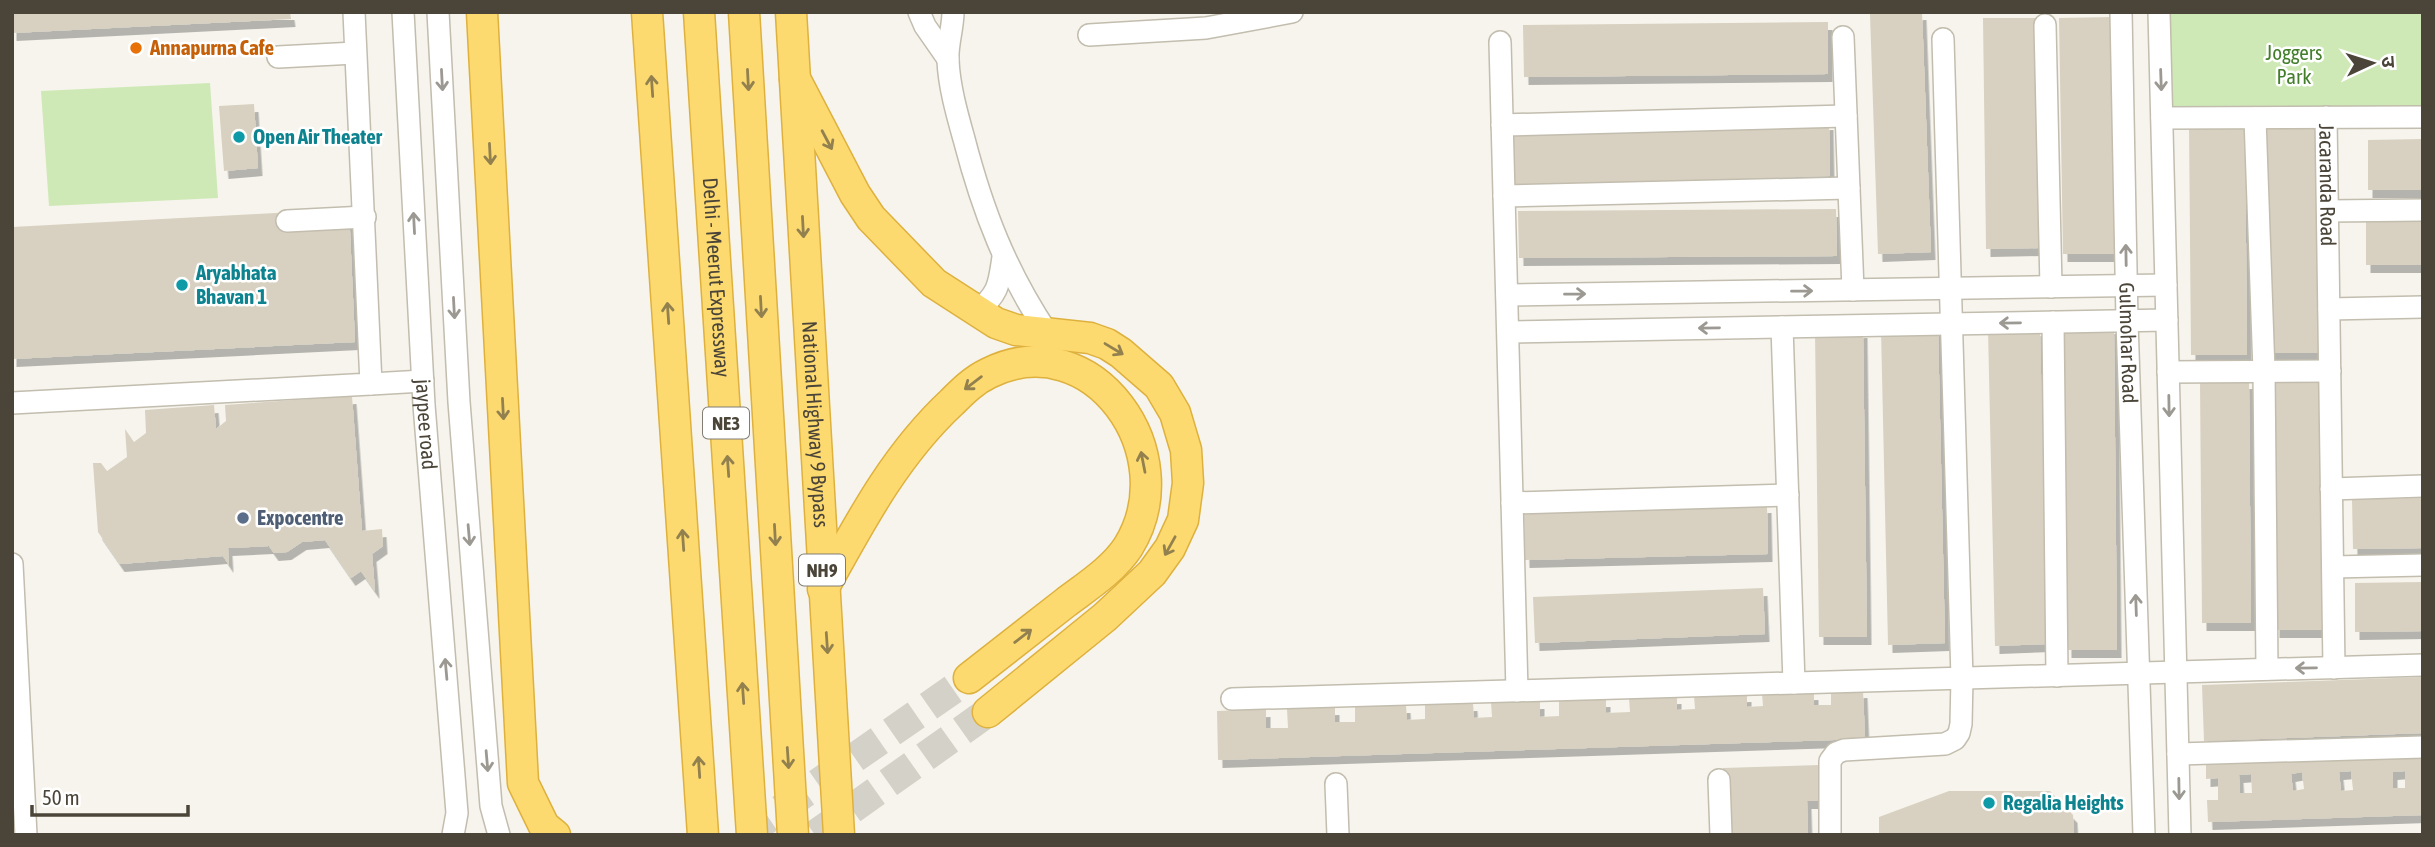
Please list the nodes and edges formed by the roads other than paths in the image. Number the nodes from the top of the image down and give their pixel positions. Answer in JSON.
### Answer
{"nodes":[{"id":1,"x":354,"y":12,"type":"edge"},
{"id":2,"x":402,"y":12,"type":"edge"},
{"id":3,"x":438,"y":12,"type":"edge"},
{"id":4,"x":482,"y":12,"type":"edge"},
{"id":5,"x":648,"y":12,"type":"edge"},
{"id":6,"x":699,"y":12,"type":"edge"},
{"id":7,"x":744,"y":12,"type":"edge"},
{"id":8,"x":791,"y":12,"type":"edge"},
{"id":9,"x":919,"y":12,"type":"edge"},
{"id":10,"x":953,"y":12,"type":"edge"},
{"id":11,"x":1292,"y":12,"type":"edge"},
{"id":12,"x":2121,"y":12,"type":"edge"},
{"id":13,"x":2159,"y":12,"type":"edge"},
{"id":14,"x":1209,"y":20,"type":"edge"},
{"id":15,"x":2045,"y":26,"type":"dead end"},
{"id":16,"x":1089,"y":35,"type":"dead end"},
{"id":17,"x":1843,"y":37,"type":"dead end"},
{"id":18,"x":1943,"y":39,"type":"dead end"},
{"id":19,"x":1500,"y":42,"type":"dead end"},
{"id":20,"x":355,"y":53,"type":"junction"},
{"id":21,"x":278,"y":57,"type":"dead end"},
{"id":22,"x":948,"y":59,"type":"junction"},
{"id":23,"x":795,"y":79,"type":"junction"},
{"id":24,"x":1846,"y":116,"type":"junction"},
{"id":25,"x":2326,"y":117,"type":"junction"},
{"id":26,"x":2423,"y":117,"type":"edge"},
{"id":27,"x":2162,"y":118,"type":"junction"},
{"id":28,"x":2255,"y":118,"type":"junction"},
{"id":29,"x":1502,"y":125,"type":"junction"},
{"id":30,"x":1849,"y":188,"type":"junction"},
{"id":31,"x":1504,"y":196,"type":"junction"},
{"id":32,"x":2423,"y":210,"type":"edge"},
{"id":33,"x":2328,"y":211,"type":"junction"},
{"id":34,"x":365,"y":217,"type":"junction"},
{"id":35,"x":286,"y":221,"type":"dead end"},
{"id":36,"x":1003,"y":257,"type":"junction"},
{"id":37,"x":2166,"y":285,"type":"junction"},
{"id":38,"x":2126,"y":286,"type":"junction"},
{"id":39,"x":2051,"y":287,"type":"junction"},
{"id":40,"x":1950,"y":289,"type":"junction"},
{"id":41,"x":1853,"y":290,"type":"junction"},
{"id":42,"x":1507,"y":295,"type":"junction"},
{"id":43,"x":2423,"y":307,"type":"edge"},
{"id":44,"x":2329,"y":309,"type":"junction"},
{"id":45,"x":976,"y":312,"type":"junction"},
{"id":46,"x":2167,"y":320,"type":"junction"},
{"id":47,"x":2127,"y":321,"type":"junction"},
{"id":48,"x":2053,"y":322,"type":"junction"},
{"id":49,"x":1951,"y":324,"type":"junction"},
{"id":50,"x":1782,"y":327,"type":"junction"},
{"id":51,"x":1508,"y":332,"type":"junction"},
{"id":52,"x":1048,"y":334,"type":"junction"},
{"id":53,"x":2330,"y":371,"type":"junction"},
{"id":54,"x":2168,"y":372,"type":"junction"},
{"id":55,"x":2263,"y":372,"type":"junction"},
{"id":56,"x":423,"y":381,"type":"junction"},
{"id":57,"x":371,"y":384,"type":"junction"},
{"id":58,"x":459,"y":402,"type":"junction"},
{"id":59,"x":12,"y":403,"type":"edge"},
{"id":60,"x":424,"y":405,"type":"junction"},
{"id":61,"x":2423,"y":486,"type":"edge"},
{"id":62,"x":2332,"y":489,"type":"junction"},
{"id":63,"x":1788,"y":495,"type":"junction"},
{"id":64,"x":1513,"y":503,"type":"junction"},
{"id":65,"x":12,"y":565,"type":"edge"},
{"id":66,"x":2423,"y":565,"type":"edge"},
{"id":67,"x":2333,"y":567,"type":"junction"},
{"id":68,"x":823,"y":589,"type":"junction"},
{"id":69,"x":2423,"y":665,"type":"edge"},
{"id":70,"x":2334,"y":668,"type":"junction"},
{"id":71,"x":2267,"y":669,"type":"junction"},
{"id":72,"x":2176,"y":672,"type":"junction"},
{"id":73,"x":2135,"y":673,"type":"junction"},
{"id":74,"x":2057,"y":676,"type":"junction"},
{"id":75,"x":969,"y":678,"type":"tunnel mouth"},
{"id":76,"x":1962,"y":678,"type":"junction"},
{"id":77,"x":1794,"y":683,"type":"junction"},
{"id":78,"x":1517,"y":691,"type":"junction"},
{"id":79,"x":1232,"y":699,"type":"dead end"},
{"id":80,"x":988,"y":712,"type":"tunnel mouth"},
{"id":81,"x":2423,"y":747,"type":"edge"},
{"id":82,"x":2178,"y":754,"type":"junction"},
{"id":83,"x":1719,"y":780,"type":"dead end"},
{"id":84,"x":1336,"y":784,"type":"dead end"},
{"id":85,"x":26,"y":835,"type":"edge"},
{"id":86,"x":453,"y":835,"type":"edge"},
{"id":87,"x":499,"y":835,"type":"edge"},
{"id":88,"x":555,"y":835,"type":"edge"},
{"id":89,"x":703,"y":835,"type":"edge"},
{"id":90,"x":752,"y":835,"type":"edge"},
{"id":91,"x":793,"y":835,"type":"edge"},
{"id":92,"x":839,"y":835,"type":"edge"},
{"id":93,"x":1338,"y":835,"type":"edge"},
{"id":94,"x":1721,"y":835,"type":"edge"},
{"id":95,"x":1830,"y":835,"type":"edge"},
{"id":96,"x":2136,"y":835,"type":"edge"},
{"id":97,"x":2144,"y":835,"type":"edge"},
{"id":98,"x":2180,"y":835,"type":"edge"}],
"edges":[{"from":1,"to":20,"type":"street"},
{"from":56,"to":2,"type":"street","name":"jaypee road","one_way":true},
{"from":3,"to":58,"type":"street","one_way":true},
{"from":4,"to":88,"type":"highway","one_way":true},
{"from":89,"to":5,"type":"highway","one_way":true},
{"from":90,"to":6,"type":"highway","name":"Delhi - Meerut Expressway","number":"NE3","one_way":true},
{"from":7,"to":91,"type":"highway","name":"Delhi - Meerut Expressway","number":"NE3","one_way":true},
{"from":8,"to":23,"type":"highway","name":"National Highway 9 Bypass","number":"NH9"},
{"from":9,"to":22,"type":"street"},
{"from":10,"to":22,"type":"street"},
{"from":11,"to":14,"type":"street"},
{"from":38,"to":12,"type":"street","name":"Gulmohar Road","one_way":true},
{"from":13,"to":27,"type":"street","name":"Gulmohar Road","one_way":true},
{"from":14,"to":16,"type":"street"},
{"from":15,"to":39,"type":"street"},
{"from":17,"to":24,"type":"street"},
{"from":18,"to":40,"type":"street"},
{"from":19,"to":29,"type":"street"},
{"from":20,"to":21,"type":"street"},
{"from":20,"to":34,"type":"street"},
{"from":22,"to":36,"type":"street"},
{"from":23,"to":45,"type":"highway","one_way":true},
{"from":23,"to":68,"type":"highway","name":"National Highway 9 Bypass","number":"NH9","one_way":true},
{"from":24,"to":29,"type":"street"},
{"from":24,"to":30,"type":"street"},
{"from":25,"to":26,"type":"street","name":"Jacaranda Road"},
{"from":25,"to":28,"type":"street"},
{"from":25,"to":33,"type":"street","name":"Jacaranda Road"},
{"from":27,"to":28,"type":"street"},
{"from":27,"to":37,"type":"street","name":"Gulmohar Road"},
{"from":28,"to":55,"type":"street"},
{"from":29,"to":31,"type":"street"},
{"from":30,"to":31,"type":"street"},
{"from":30,"to":41,"type":"street"},
{"from":31,"to":42,"type":"street"},
{"from":32,"to":33,"type":"street"},
{"from":33,"to":44,"type":"street","name":"Jacaranda Road"},
{"from":34,"to":35,"type":"street"},
{"from":34,"to":57,"type":"street"},
{"from":36,"to":45,"type":"street"},
{"from":36,"to":52,"type":"street"},
{"from":37,"to":38,"type":"street"},
{"from":37,"to":46,"type":"street","name":"Gulmohar Road"},
{"from":38,"to":39,"type":"street"},
{"from":38,"to":47,"type":"street","name":"Gulmohar Road"},
{"from":39,"to":40,"type":"street"},
{"from":40,"to":41,"type":"street"},
{"from":40,"to":49,"type":"street"},
{"from":42,"to":41,"type":"street","one_way":true},
{"from":42,"to":51,"type":"street"},
{"from":43,"to":44,"type":"street"},
{"from":44,"to":53,"type":"street","name":"Jacaranda Road"},
{"from":45,"to":52,"type":"highway"},
{"from":46,"to":47,"type":"street"},
{"from":46,"to":54,"type":"street","name":"Gulmohar Road"},
{"from":47,"to":48,"type":"street"},
{"from":73,"to":47,"type":"street","name":"Gulmohar Road","one_way":true},
{"from":48,"to":49,"type":"street","one_way":true},
{"from":48,"to":74,"type":"street"},
{"from":49,"to":50,"type":"street"},
{"from":49,"to":76,"type":"street"},
{"from":50,"to":51,"type":"street","one_way":true},
{"from":50,"to":63,"type":"street"},
{"from":51,"to":64,"type":"street"},
{"from":52,"to":80,"type":"highway","one_way":true},
{"from":53,"to":55,"type":"street"},
{"from":53,"to":62,"type":"street","name":"Jacaranda Road"},
{"from":54,"to":55,"type":"street"},
{"from":54,"to":72,"type":"street","name":"Gulmohar Road","one_way":true},
{"from":55,"to":71,"type":"street"},
{"from":56,"to":57,"type":"street"},
{"from":56,"to":60,"type":"street","name":"jaypee road"},
{"from":57,"to":59,"type":"street"},
{"from":58,"to":60,"type":"street"},
{"from":58,"to":87,"type":"street","one_way":true},
{"from":86,"to":60,"type":"street","name":"jaypee road","one_way":true},
{"from":61,"to":62,"type":"street"},
{"from":62,"to":67,"type":"street","name":"Jacaranda Road"},
{"from":63,"to":64,"type":"street"},
{"from":63,"to":77,"type":"street"},
{"from":64,"to":78,"type":"street"},
{"from":65,"to":85,"type":"street"},
{"from":66,"to":67,"type":"street"},
{"from":67,"to":70,"type":"street","name":"Jacaranda Road"},
{"from":75,"to":68,"type":"highway","one_way":true},
{"from":68,"to":92,"type":"highway","name":"National Highway 9 Bypass","number":"NH9","one_way":true},
{"from":69,"to":70,"type":"street"},
{"from":70,"to":71,"type":"street","one_way":true},
{"from":71,"to":72,"type":"street"},
{"from":72,"to":73,"type":"street"},
{"from":72,"to":82,"type":"street","name":"Gulmohar Road"},
{"from":73,"to":74,"type":"street"},
{"from":73,"to":96,"type":"street"},
{"from":73,"to":97,"type":"street"},
{"from":74,"to":76,"type":"street"},
{"from":76,"to":77,"type":"street"},
{"from":76,"to":95,"type":"street"},
{"from":77,"to":78,"type":"street"},
{"from":78,"to":79,"type":"street"},
{"from":81,"to":82,"type":"street"},
{"from":82,"to":98,"type":"street","name":"Gulmohar Road","one_way":true},
{"from":83,"to":94,"type":"street"},
{"from":84,"to":93,"type":"street"}]}
